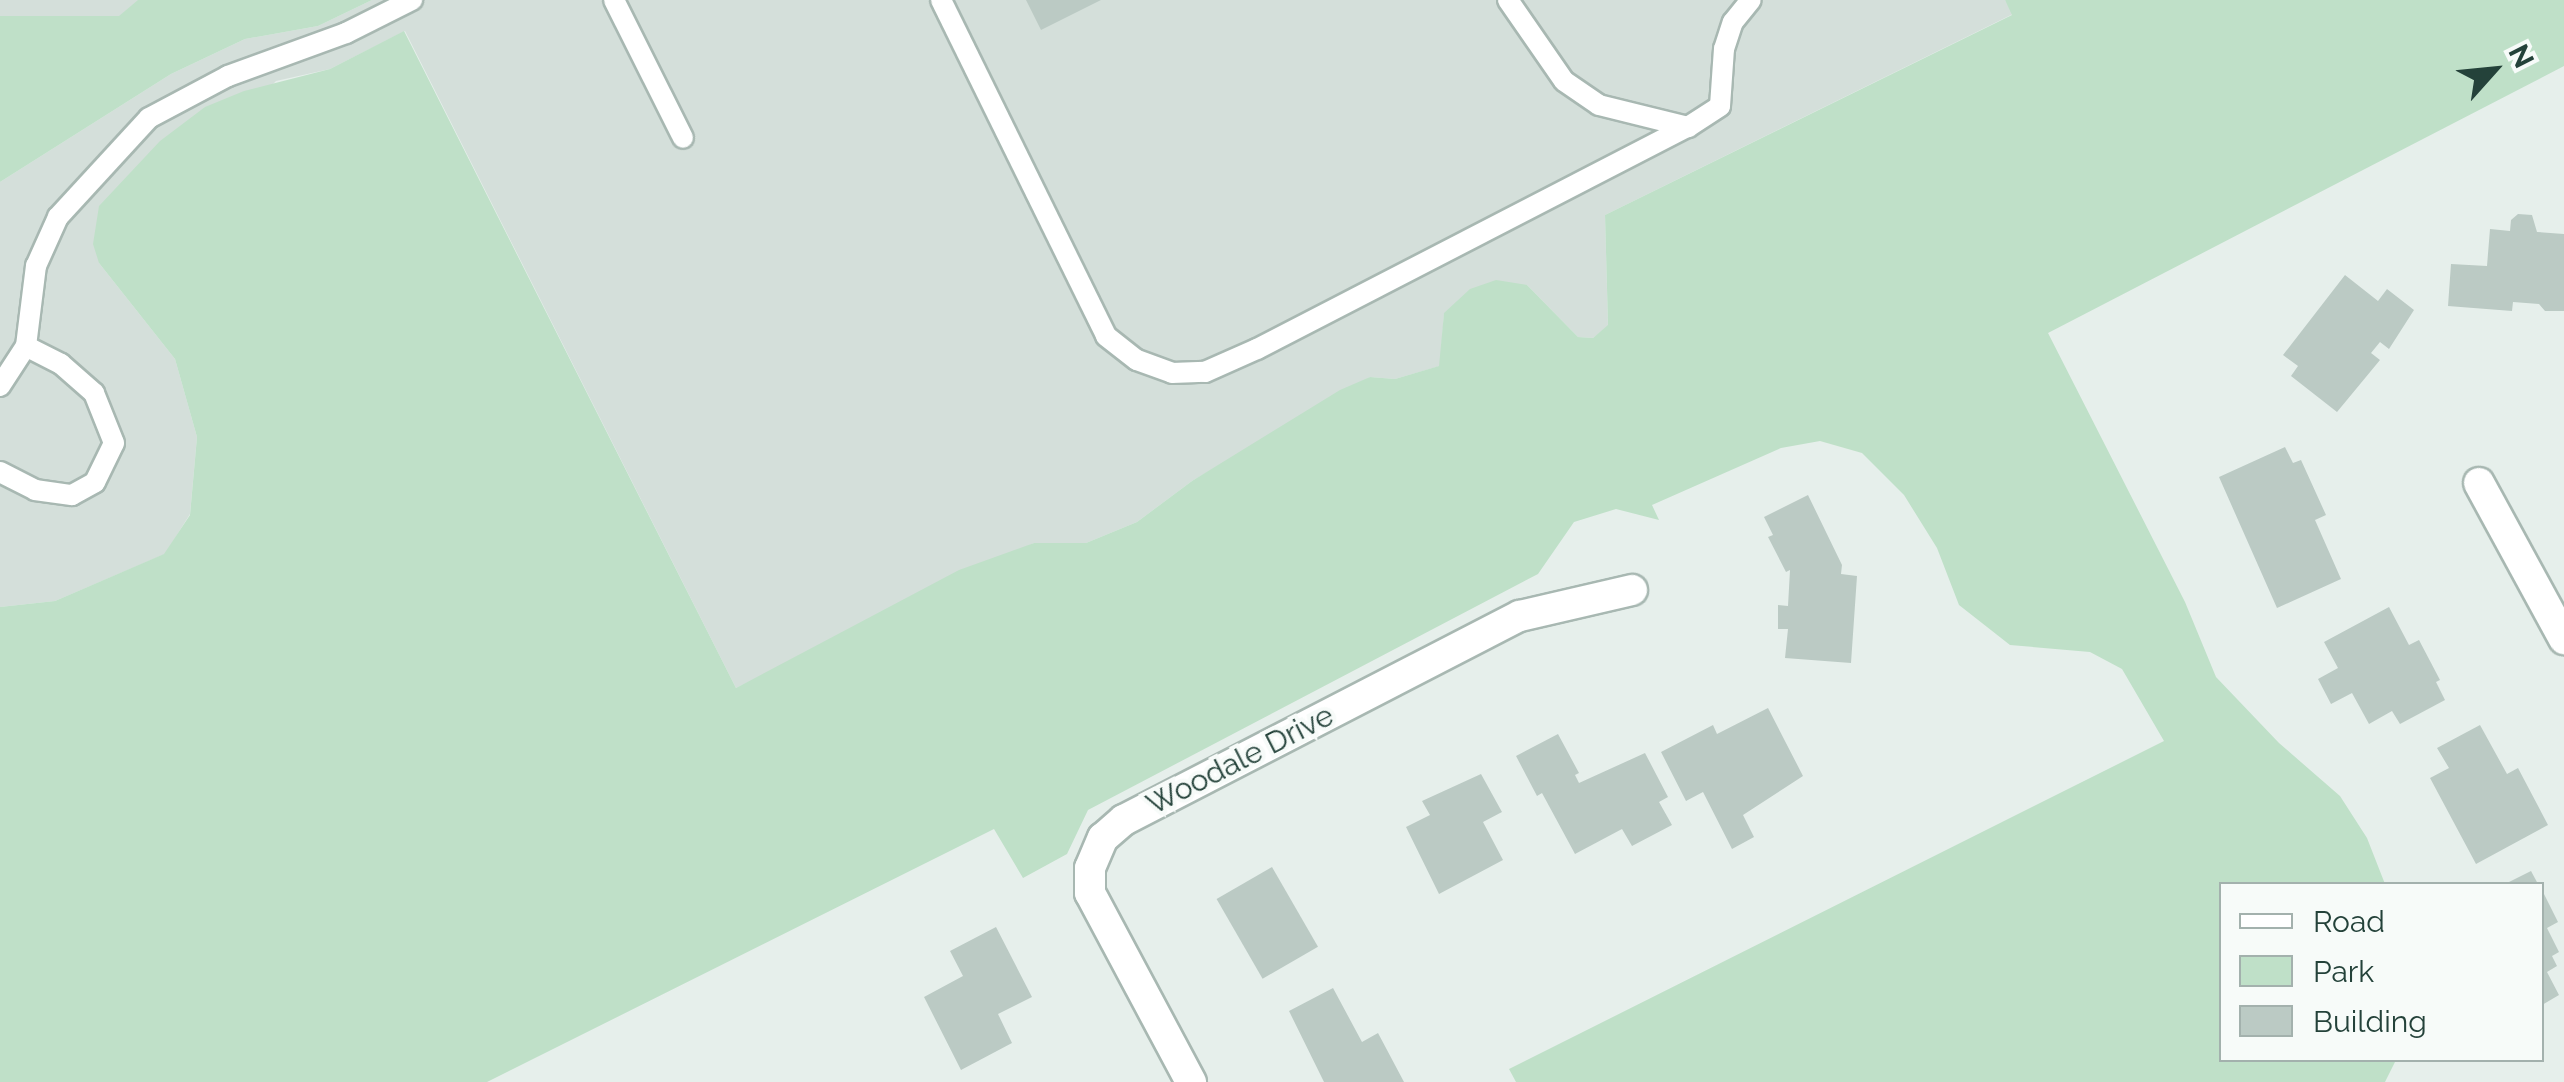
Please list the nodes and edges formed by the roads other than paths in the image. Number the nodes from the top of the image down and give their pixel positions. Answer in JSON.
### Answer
{"nodes":[{"id":1,"x":412,"y":0,"type":"edge"},
{"id":2,"x":614,"y":0,"type":"edge"},
{"id":3,"x":941,"y":0,"type":"edge"},
{"id":4,"x":1508,"y":0,"type":"edge"},
{"id":5,"x":1750,"y":0,"type":"edge"},
{"id":6,"x":1688,"y":127,"type":"junction"},
{"id":7,"x":683,"y":138,"type":"dead end"},
{"id":8,"x":26,"y":346,"type":"junction"},
{"id":9,"x":0,"y":386,"type":"edge"},
{"id":10,"x":0,"y":472,"type":"edge"},
{"id":11,"x":2480,"y":483,"type":"dead end"},
{"id":12,"x":1632,"y":590,"type":"dead end"},
{"id":13,"x":2564,"y":639,"type":"edge"},
{"id":14,"x":1191,"y":1082,"type":"edge"}],
"edges":[{"from":1,"to":8,"type":"lane"},
{"from":2,"to":7,"type":"lane"},
{"from":3,"to":6,"type":"lane"},
{"from":4,"to":6,"type":"lane"},
{"from":5,"to":6,"type":"lane"},
{"from":8,"to":9,"type":"lane"},
{"from":8,"to":10,"type":"lane"},
{"from":11,"to":13,"type":"street"},
{"from":12,"to":14,"type":"street","name":"Woodale Drive"}]}
